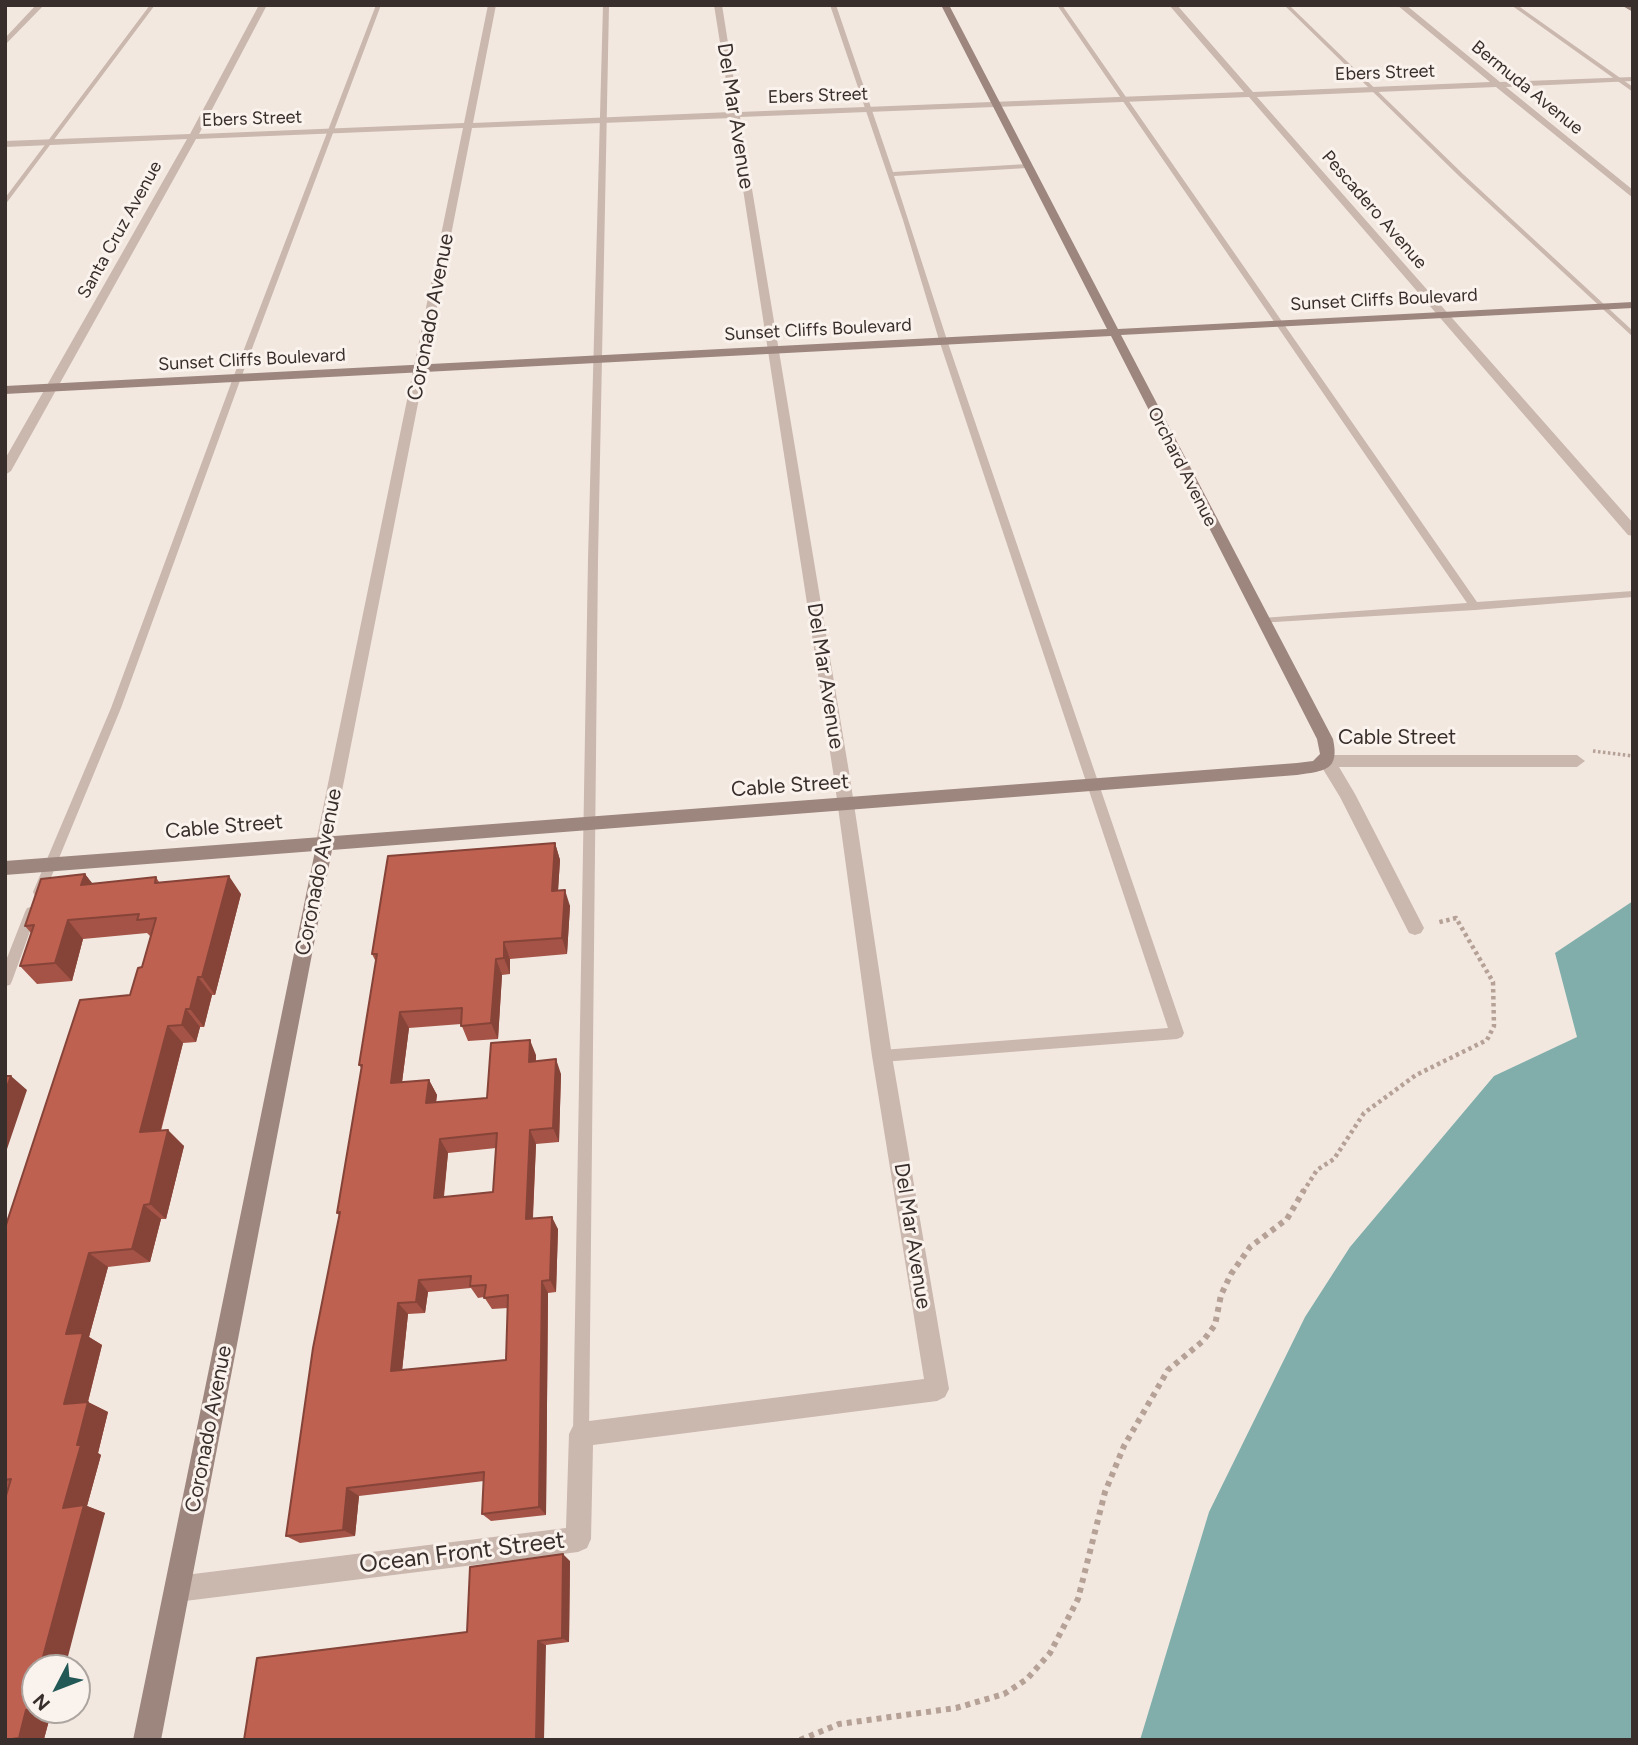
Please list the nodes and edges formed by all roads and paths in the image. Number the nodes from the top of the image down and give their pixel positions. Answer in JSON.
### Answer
{"nodes":[{"id":1,"x":40,"y":5,"type":"edge"},
{"id":2,"x":153,"y":5,"type":"edge"},
{"id":3,"x":263,"y":5,"type":"edge"},
{"id":4,"x":379,"y":5,"type":"edge"},
{"id":5,"x":492,"y":5,"type":"edge"},
{"id":6,"x":606,"y":5,"type":"edge"},
{"id":7,"x":718,"y":5,"type":"edge"},
{"id":8,"x":833,"y":5,"type":"edge"},
{"id":9,"x":945,"y":5,"type":"edge"},
{"id":10,"x":1059,"y":5,"type":"edge"},
{"id":11,"x":1173,"y":5,"type":"edge"},
{"id":12,"x":1286,"y":5,"type":"edge"},
{"id":13,"x":1401,"y":5,"type":"edge"},
{"id":14,"x":1513,"y":5,"type":"edge"},
{"id":15,"x":1625,"y":5,"type":"edge"},
{"id":16,"x":1633,"y":10,"type":"edge"},
{"id":17,"x":5,"y":43,"type":"edge"},
{"id":18,"x":1618,"y":79,"type":"junction"},
{"id":19,"x":1633,"y":79,"type":"edge"},
{"id":20,"x":1497,"y":84,"type":"junction"},
{"id":21,"x":1374,"y":89,"type":"junction"},
{"id":22,"x":1633,"y":90,"type":"edge"},
{"id":23,"x":1251,"y":94,"type":"junction"},
{"id":24,"x":1125,"y":99,"type":"junction"},
{"id":25,"x":996,"y":105,"type":"junction"},
{"id":26,"x":867,"y":110,"type":"junction"},
{"id":27,"x":734,"y":114,"type":"junction"},
{"id":28,"x":604,"y":121,"type":"junction"},
{"id":29,"x":468,"y":126,"type":"junction"},
{"id":30,"x":330,"y":132,"type":"junction"},
{"id":31,"x":193,"y":136,"type":"junction"},
{"id":32,"x":51,"y":142,"type":"junction"},
{"id":33,"x":5,"y":144,"type":"edge"},
{"id":34,"x":1027,"y":166,"type":"junction"},
{"id":35,"x":890,"y":174,"type":"junction"},
{"id":36,"x":1633,"y":195,"type":"edge"},
{"id":37,"x":5,"y":203,"type":"edge"},
{"id":38,"x":1633,"y":305,"type":"edge"},
{"id":39,"x":1602,"y":307,"type":"junction"},
{"id":40,"x":1441,"y":314,"type":"junction"},
{"id":41,"x":1280,"y":323,"type":"junction"},
{"id":42,"x":1112,"y":331,"type":"junction"},
{"id":43,"x":1633,"y":335,"type":"edge"},
{"id":44,"x":943,"y":340,"type":"junction"},
{"id":45,"x":773,"y":349,"type":"junction"},
{"id":46,"x":597,"y":359,"type":"junction"},
{"id":47,"x":420,"y":368,"type":"junction"},
{"id":48,"x":237,"y":378,"type":"junction"},
{"id":49,"x":52,"y":388,"type":"junction"},
{"id":50,"x":5,"y":390,"type":"edge"},
{"id":51,"x":5,"y":471,"type":"edge"},
{"id":52,"x":1630,"y":525,"type":"edge"},
{"id":53,"x":1633,"y":594,"type":"edge"},
{"id":54,"x":1475,"y":607,"type":"junction"},
{"id":55,"x":1262,"y":621,"type":"junction"},
{"id":56,"x":1633,"y":756,"type":"edge"},
{"id":57,"x":1326,"y":761,"type":"junction"},
{"id":58,"x":1577,"y":761,"type":"joint"},
{"id":59,"x":1093,"y":783,"type":"junction"},
{"id":60,"x":845,"y":805,"type":"junction"},
{"id":61,"x":589,"y":822,"type":"junction"},
{"id":62,"x":325,"y":842,"type":"junction"},
{"id":63,"x":49,"y":864,"type":"junction"},
{"id":64,"x":5,"y":868,"type":"edge"},
{"id":65,"x":1415,"y":928,"type":"joint"},
{"id":66,"x":5,"y":981,"type":"edge"},
{"id":67,"x":882,"y":1056,"type":"junction"},
{"id":68,"x":581,"y":1434,"type":"junction"},
{"id":69,"x":177,"y":1589,"type":"junction"},
{"id":70,"x":147,"y":1740,"type":"edge"},
{"id":71,"x":800,"y":1740,"type":"edge"}],
"edges":[{"from":1,"to":17,"type":"street"},
{"from":2,"to":32,"type":"lane"},
{"from":3,"to":31,"type":"street","name":"Santa Cruz Avenue"},
{"from":4,"to":30,"type":"lane"},
{"from":5,"to":29,"type":"street","name":"Coronado Avenue"},
{"from":6,"to":28,"type":"lane"},
{"from":7,"to":27,"type":"street","name":"Del Mar Avenue"},
{"from":8,"to":26,"type":"lane"},
{"from":9,"to":25,"type":"street","name":"Orchard Avenue"},
{"from":10,"to":24,"type":"lane"},
{"from":11,"to":23,"type":"street","name":"Pescadero Avenue"},
{"from":12,"to":21,"type":"lane"},
{"from":13,"to":20,"type":"street","name":"Bermuda Avenue"},
{"from":14,"to":18,"type":"lane"},
{"from":15,"to":16,"type":"street"},
{"from":18,"to":19,"type":"street","name":"Ebers Street"},
{"from":18,"to":20,"type":"street","name":"Ebers Street"},
{"from":18,"to":22,"type":"lane"},
{"from":20,"to":21,"type":"street","name":"Ebers Street"},
{"from":20,"to":36,"type":"street","name":"Bermuda Avenue"},
{"from":21,"to":23,"type":"street","name":"Ebers Street"},
{"from":21,"to":39,"type":"lane"},
{"from":23,"to":24,"type":"street","name":"Ebers Street"},
{"from":23,"to":40,"type":"street","name":"Pescadero Avenue"},
{"from":24,"to":25,"type":"street","name":"Ebers Street"},
{"from":24,"to":41,"type":"lane"},
{"from":25,"to":26,"type":"street","name":"Ebers Street"},
{"from":25,"to":34,"type":"street","name":"Orchard Avenue"},
{"from":26,"to":27,"type":"street","name":"Ebers Street"},
{"from":26,"to":35,"type":"lane"},
{"from":27,"to":28,"type":"street","name":"Ebers Street"},
{"from":27,"to":45,"type":"street","name":"Del Mar Avenue"},
{"from":28,"to":29,"type":"street","name":"Ebers Street"},
{"from":28,"to":46,"type":"lane"},
{"from":29,"to":30,"type":"street","name":"Ebers Street"},
{"from":29,"to":47,"type":"street","name":"Coronado Avenue"},
{"from":30,"to":31,"type":"street","name":"Ebers Street"},
{"from":30,"to":48,"type":"lane"},
{"from":31,"to":32,"type":"street","name":"Ebers Street"},
{"from":31,"to":49,"type":"street","name":"Santa Cruz Avenue"},
{"from":32,"to":33,"type":"street","name":"Ebers Street"},
{"from":32,"to":37,"type":"lane"},
{"from":34,"to":35,"type":"lane"},
{"from":34,"to":42,"type":"street","name":"Orchard Avenue"},
{"from":35,"to":44,"type":"lane"},
{"from":38,"to":39,"type":"street","name":"Sunset Cliffs Boulevard"},
{"from":39,"to":40,"type":"street","name":"Sunset Cliffs Boulevard"},
{"from":39,"to":43,"type":"lane"},
{"from":40,"to":41,"type":"street","name":"Sunset Cliffs Boulevard"},
{"from":40,"to":52,"type":"street","name":"Pescadero Avenue"},
{"from":41,"to":42,"type":"street","name":"Sunset Cliffs Boulevard"},
{"from":41,"to":54,"type":"lane"},
{"from":42,"to":44,"type":"street","name":"Sunset Cliffs Boulevard"},
{"from":42,"to":55,"type":"street","name":"Orchard Avenue"},
{"from":44,"to":45,"type":"street","name":"Sunset Cliffs Boulevard"},
{"from":44,"to":59,"type":"lane"},
{"from":45,"to":46,"type":"street","name":"Sunset Cliffs Boulevard"},
{"from":45,"to":60,"type":"street","name":"Del Mar Avenue"},
{"from":46,"to":47,"type":"street","name":"Sunset Cliffs Boulevard"},
{"from":46,"to":61,"type":"lane"},
{"from":47,"to":48,"type":"street","name":"Sunset Cliffs Boulevard"},
{"from":47,"to":62,"type":"street","name":"Coronado Avenue"},
{"from":48,"to":49,"type":"street","name":"Sunset Cliffs Boulevard"},
{"from":48,"to":63,"type":"lane"},
{"from":49,"to":50,"type":"street","name":"Sunset Cliffs Boulevard"},
{"from":49,"to":51,"type":"street","name":"Santa Cruz Avenue"},
{"from":53,"to":54,"type":"lane"},
{"from":54,"to":55,"type":"lane"},
{"from":55,"to":57,"type":"street","name":"Orchard Avenue"},
{"from":56,"to":58,"type":"path"},
{"from":57,"to":58,"type":"street","name":"Cable Street"},
{"from":57,"to":59,"type":"street","name":"Cable Street"},
{"from":57,"to":65,"type":"street","name":"Orchard Avenue"},
{"from":59,"to":60,"type":"street","name":"Cable Street"},
{"from":59,"to":67,"type":"lane"},
{"from":60,"to":61,"type":"street","name":"Cable Street"},
{"from":60,"to":67,"type":"street","name":"Del Mar Avenue"},
{"from":61,"to":62,"type":"street","name":"Cable Street"},
{"from":61,"to":68,"type":"lane"},
{"from":62,"to":63,"type":"street","name":"Cable Street"},
{"from":62,"to":69,"type":"street","name":"Coronado Avenue"},
{"from":63,"to":64,"type":"street","name":"Cable Street"},
{"from":63,"to":66,"type":"lane"},
{"from":65,"to":71,"type":"path"},
{"from":67,"to":68,"type":"street","name":"Del Mar Avenue"},
{"from":68,"to":69,"type":"street","name":"Ocean Front Street"},
{"from":69,"to":70,"type":"street","name":"Coronado Avenue"}]}
